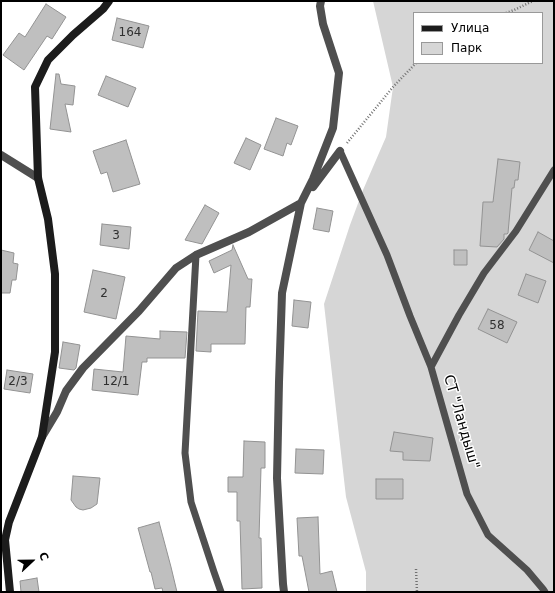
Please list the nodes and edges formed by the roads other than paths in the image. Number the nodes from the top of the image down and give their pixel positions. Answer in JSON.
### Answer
{"nodes":[{"id":1,"x":109,"y":1,"type":"edge"},
{"id":2,"x":321,"y":1,"type":"edge"},
{"id":3,"x":340,"y":151,"type":"joint"},
{"id":4,"x":1,"y":155,"type":"edge"},
{"id":5,"x":554,"y":170,"type":"edge"},
{"id":6,"x":38,"y":178,"type":"junction"},
{"id":7,"x":301,"y":203,"type":"junction"},
{"id":8,"x":196,"y":255,"type":"junction"},
{"id":9,"x":431,"y":367,"type":"junction"},
{"id":10,"x":42,"y":437,"type":"junction"},
{"id":11,"x":3,"y":538,"type":"edge"},
{"id":12,"x":10,"y":592,"type":"edge"},
{"id":13,"x":221,"y":592,"type":"edge"},
{"id":14,"x":284,"y":592,"type":"edge"},
{"id":15,"x":545,"y":592,"type":"edge"}],
"edges":[{"from":1,"to":6,"type":"street"},
{"from":2,"to":7,"type":"street"},
{"from":3,"to":7,"type":"street"},
{"from":3,"to":9,"type":"lane"},
{"from":4,"to":6,"type":"street"},
{"from":5,"to":9,"type":"lane","name":"СТ \"Ландыш\""},
{"from":6,"to":10,"type":"street"},
{"from":7,"to":8,"type":"street"},
{"from":7,"to":14,"type":"street"},
{"from":8,"to":10,"type":"street"},
{"from":8,"to":13,"type":"lane"},
{"from":9,"to":15,"type":"lane","name":"СТ \"Ландыш\""},
{"from":10,"to":11,"type":"street"},
{"from":11,"to":12,"type":"street"}]}
